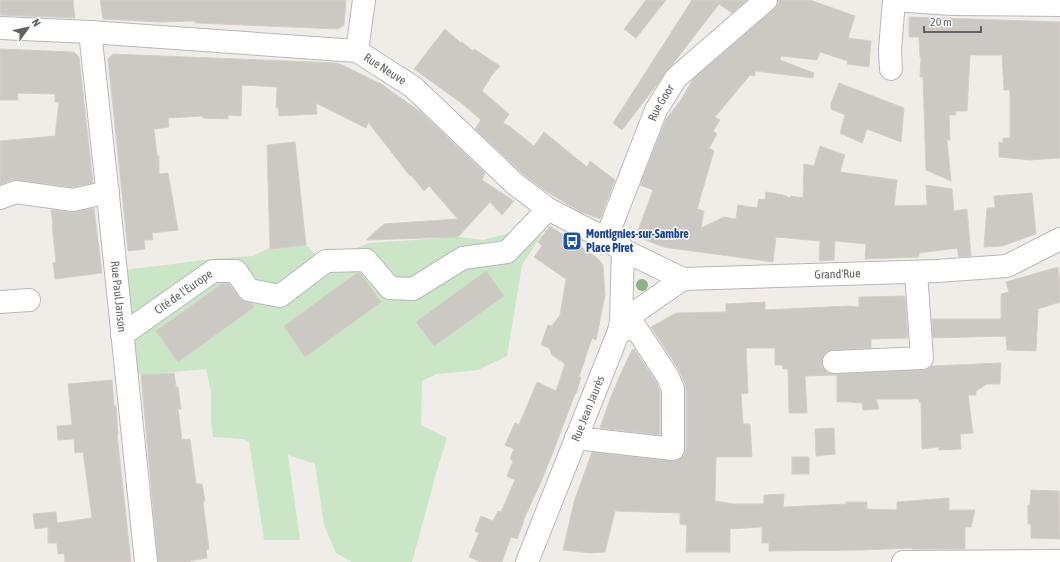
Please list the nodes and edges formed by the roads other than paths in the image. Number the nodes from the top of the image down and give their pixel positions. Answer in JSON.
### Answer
{"nodes":[{"id":1,"x":364,"y":0,"type":"edge"},
{"id":2,"x":766,"y":0,"type":"edge"},
{"id":3,"x":894,"y":0,"type":"edge"},
{"id":4,"x":1060,"y":5,"type":"edge"},
{"id":5,"x":0,"y":28,"type":"edge"},
{"id":6,"x":90,"y":32,"type":"junction"},
{"id":7,"x":357,"y":51,"type":"junction"},
{"id":8,"x":890,"y":69,"type":"dead end"},
{"id":9,"x":108,"y":192,"type":"junction"},
{"id":10,"x":0,"y":198,"type":"edge"},
{"id":11,"x":548,"y":209,"type":"junction"},
{"id":12,"x":1060,"y":239,"type":"edge"},
{"id":13,"x":615,"y":244,"type":"junction"},
{"id":14,"x":916,"y":272,"type":"junction"},
{"id":15,"x":683,"y":279,"type":"junction"},
{"id":16,"x":29,"y":300,"type":"dead end"},
{"id":17,"x":0,"y":302,"type":"edge"},
{"id":18,"x":620,"y":326,"type":"junction"},
{"id":19,"x":122,"y":335,"type":"junction"},
{"id":20,"x":834,"y":362,"type":"dead end"},
{"id":21,"x":576,"y":438,"type":"junction"},
{"id":22,"x":1060,"y":560,"type":"edge"},
{"id":23,"x":146,"y":562,"type":"edge"},
{"id":24,"x":527,"y":562,"type":"edge"},
{"id":25,"x":903,"y":562,"type":"edge"}],
"edges":[{"from":1,"to":7,"type":"street"},
{"from":2,"to":13,"type":"street","name":"Rue Goor"},
{"from":3,"to":4,"type":"street"},
{"from":3,"to":8,"type":"street"},
{"from":5,"to":6,"type":"street","name":"Rue Neuve"},
{"from":6,"to":7,"type":"street","name":"Rue Neuve"},
{"from":6,"to":9,"type":"street","name":"Rue Paul Janson"},
{"from":7,"to":11,"type":"street","name":"Rue Neuve"},
{"from":9,"to":10,"type":"street"},
{"from":9,"to":19,"type":"street","name":"Rue Paul Janson"},
{"from":11,"to":13,"type":"street","name":"Rue Neuve"},
{"from":11,"to":19,"type":"street","name":"Cité de l'Europe"},
{"from":12,"to":14,"type":"street","name":"Grand'Rue"},
{"from":13,"to":15,"type":"street","name":"Rue Neuve"},
{"from":13,"to":18,"type":"street","name":"Rue Jean Jaurès"},
{"from":14,"to":15,"type":"street","name":"Grand'Rue"},
{"from":14,"to":20,"type":"street"},
{"from":15,"to":18,"type":"street"},
{"from":16,"to":17,"type":"street"},
{"from":18,"to":21,"type":"street","name":"Rue Jean Jaurès"},
{"from":18,"to":21,"type":"street"},
{"from":19,"to":23,"type":"street","name":"Rue Paul Janson"},
{"from":21,"to":24,"type":"street","name":"Rue Jean Jaurès"},
{"from":22,"to":25,"type":"street"}]}
